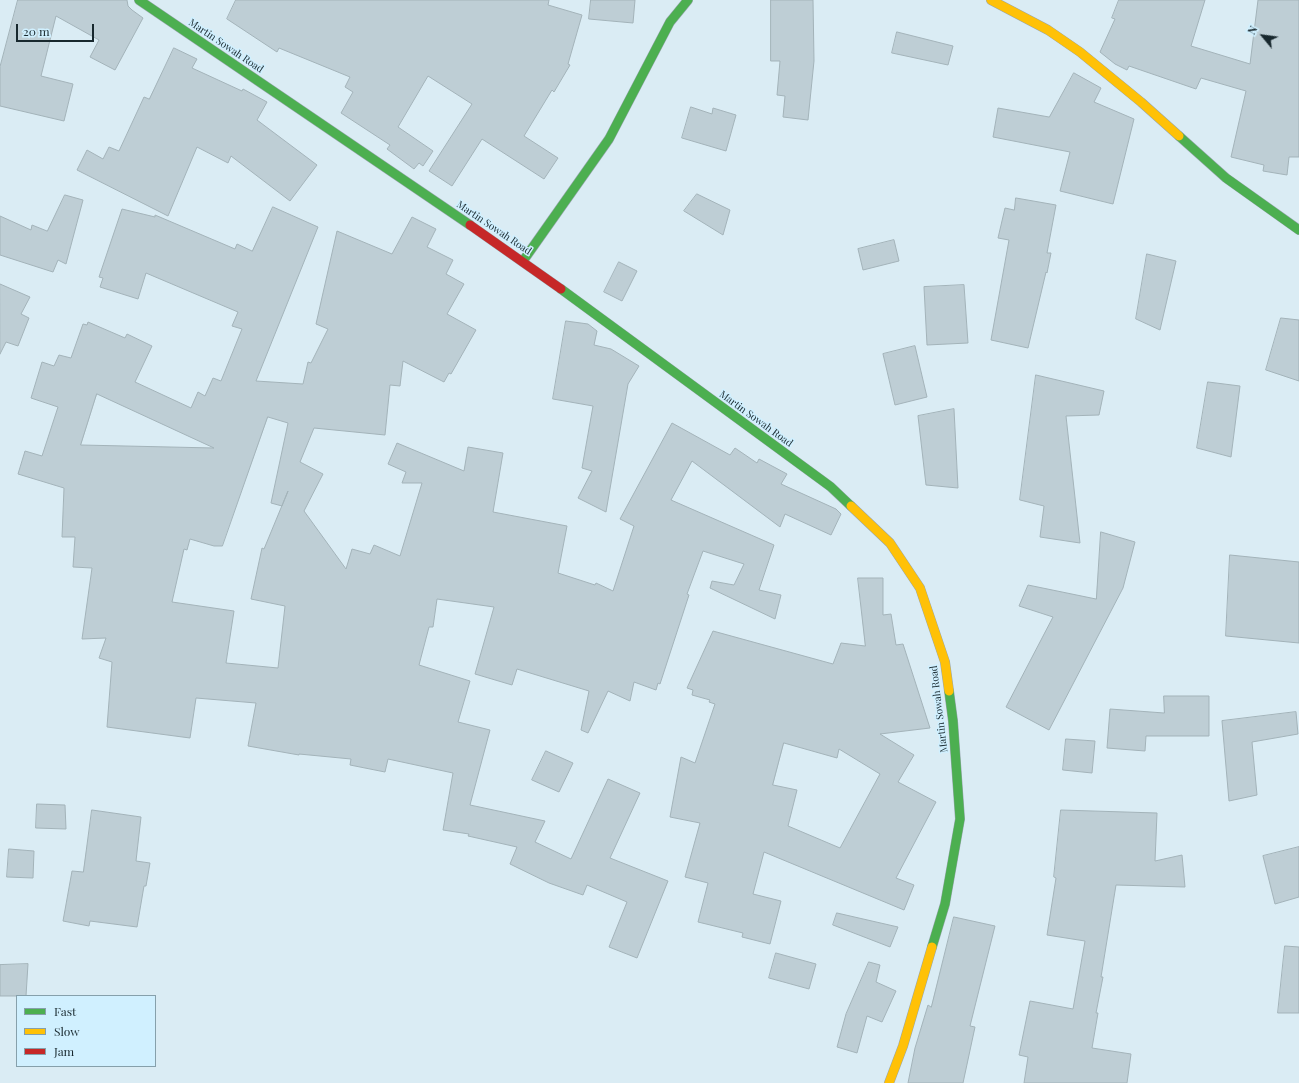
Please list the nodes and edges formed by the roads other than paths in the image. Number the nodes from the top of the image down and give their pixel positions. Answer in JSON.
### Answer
{"nodes":[{"id":1,"x":139,"y":0,"type":"edge"},
{"id":2,"x":688,"y":0,"type":"edge"},
{"id":3,"x":991,"y":0,"type":"edge"},
{"id":4,"x":1299,"y":230,"type":"edge"},
{"id":5,"x":523,"y":261,"type":"junction"},
{"id":6,"x":890,"y":1083,"type":"edge"}],
"edges":[{"from":1,"to":5,"type":"street","name":"Martin Sowah Road"},
{"from":2,"to":5,"type":"street"},
{"from":3,"to":4,"type":"street"},
{"from":5,"to":6,"type":"street","name":"Martin Sowah Road"}]}
